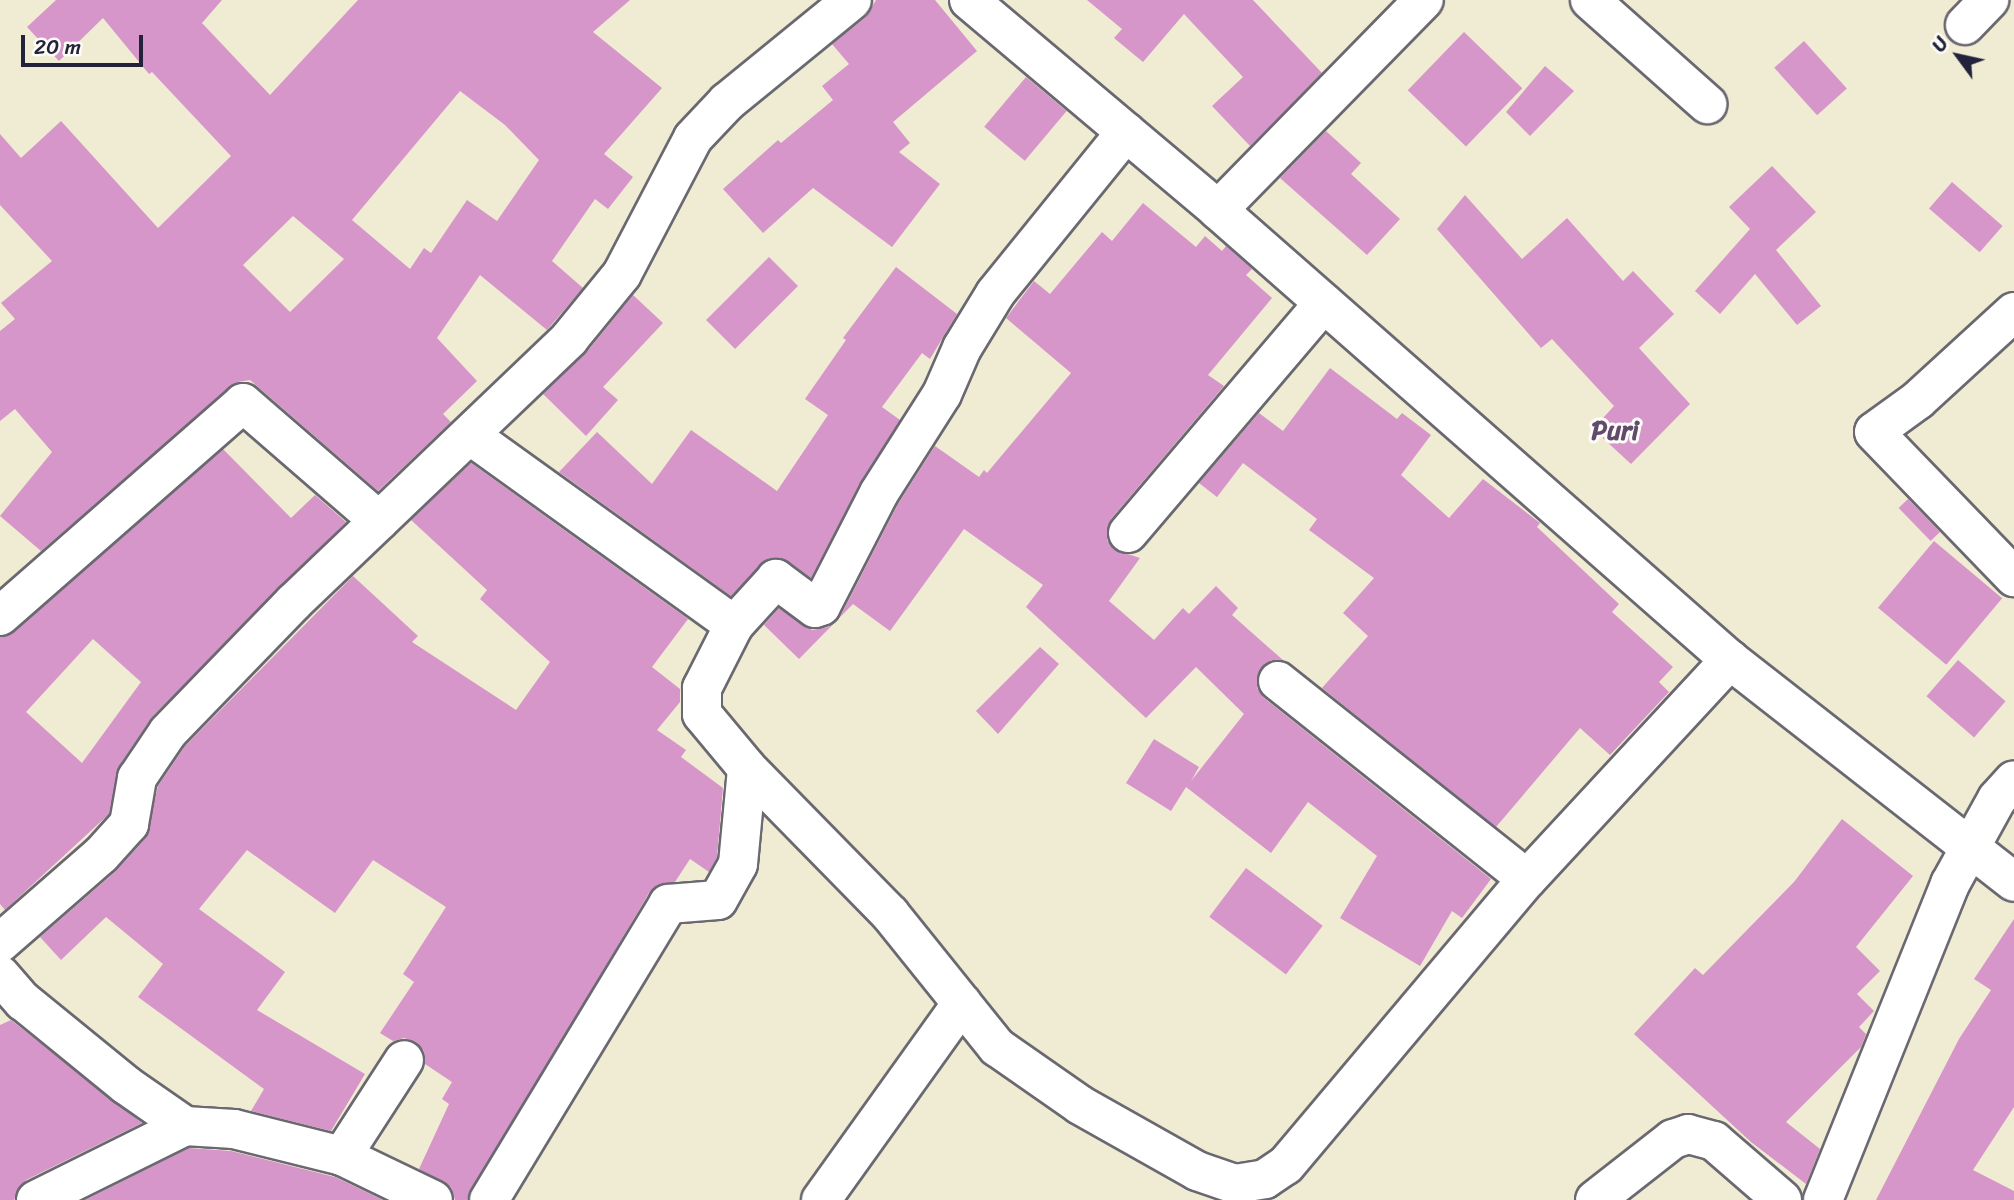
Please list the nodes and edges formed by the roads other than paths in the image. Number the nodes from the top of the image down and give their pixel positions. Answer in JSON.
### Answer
{"nodes":[{"id":1,"x":852,"y":0,"type":"edge"},
{"id":2,"x":969,"y":0,"type":"edge"},
{"id":3,"x":1424,"y":0,"type":"edge"},
{"id":4,"x":1590,"y":0,"type":"edge"},
{"id":5,"x":1707,"y":104,"type":"dead end"},
{"id":6,"x":1126,"y":132,"type":"junction"},
{"id":7,"x":1218,"y":210,"type":"junction"},
{"id":8,"x":1324,"y":303,"type":"junction"},
{"id":9,"x":2014,"y":312,"type":"edge"},
{"id":10,"x":471,"y":436,"type":"junction"},
{"id":11,"x":379,"y":521,"type":"junction"},
{"id":12,"x":1128,"y":533,"type":"dead end"},
{"id":13,"x":2014,"y":578,"type":"edge"},
{"id":14,"x":0,"y":615,"type":"edge"},
{"id":15,"x":734,"y":625,"type":"junction"},
{"id":16,"x":1730,"y":660,"type":"junction"},
{"id":17,"x":1278,"y":681,"type":"dead end"},
{"id":18,"x":747,"y":768,"type":"junction"},
{"id":19,"x":2014,"y":780,"type":"edge"},
{"id":20,"x":1970,"y":846,"type":"junction"},
{"id":21,"x":1527,"y":879,"type":"junction"},
{"id":22,"x":2014,"y":882,"type":"edge"},
{"id":23,"x":0,"y":943,"type":"edge"},
{"id":24,"x":8,"y":996,"type":"edge"},
{"id":25,"x":962,"y":1003,"type":"junction"},
{"id":26,"x":404,"y":1060,"type":"dead end"},
{"id":27,"x":185,"y":1126,"type":"junction"},
{"id":28,"x":342,"y":1156,"type":"junction"},
{"id":29,"x":36,"y":1200,"type":"edge"},
{"id":30,"x":433,"y":1200,"type":"edge"},
{"id":31,"x":489,"y":1200,"type":"edge"},
{"id":32,"x":821,"y":1200,"type":"edge"},
{"id":33,"x":1595,"y":1200,"type":"edge"},
{"id":34,"x":1782,"y":1200,"type":"edge"},
{"id":35,"x":1824,"y":1200,"type":"edge"}],
"edges":[{"from":1,"to":10,"type":"street"},
{"from":2,"to":6,"type":"street"},
{"from":3,"to":7,"type":"street"},
{"from":4,"to":5,"type":"street"},
{"from":6,"to":7,"type":"street"},
{"from":6,"to":15,"type":"street"},
{"from":7,"to":8,"type":"street"},
{"from":8,"to":12,"type":"street"},
{"from":8,"to":16,"type":"street"},
{"from":9,"to":13,"type":"street"},
{"from":10,"to":11,"type":"street"},
{"from":10,"to":15,"type":"street"},
{"from":11,"to":14,"type":"street"},
{"from":11,"to":23,"type":"street"},
{"from":15,"to":18,"type":"street"},
{"from":16,"to":20,"type":"street"},
{"from":16,"to":21,"type":"street"},
{"from":17,"to":21,"type":"street"},
{"from":18,"to":25,"type":"street"},
{"from":18,"to":31,"type":"street"},
{"from":19,"to":20,"type":"street"},
{"from":20,"to":22,"type":"street"},
{"from":20,"to":35,"type":"street"},
{"from":21,"to":25,"type":"street"},
{"from":24,"to":27,"type":"street"},
{"from":25,"to":32,"type":"street"},
{"from":26,"to":28,"type":"street"},
{"from":27,"to":28,"type":"street"},
{"from":27,"to":29,"type":"street"},
{"from":28,"to":30,"type":"street"},
{"from":33,"to":34,"type":"street"}]}
